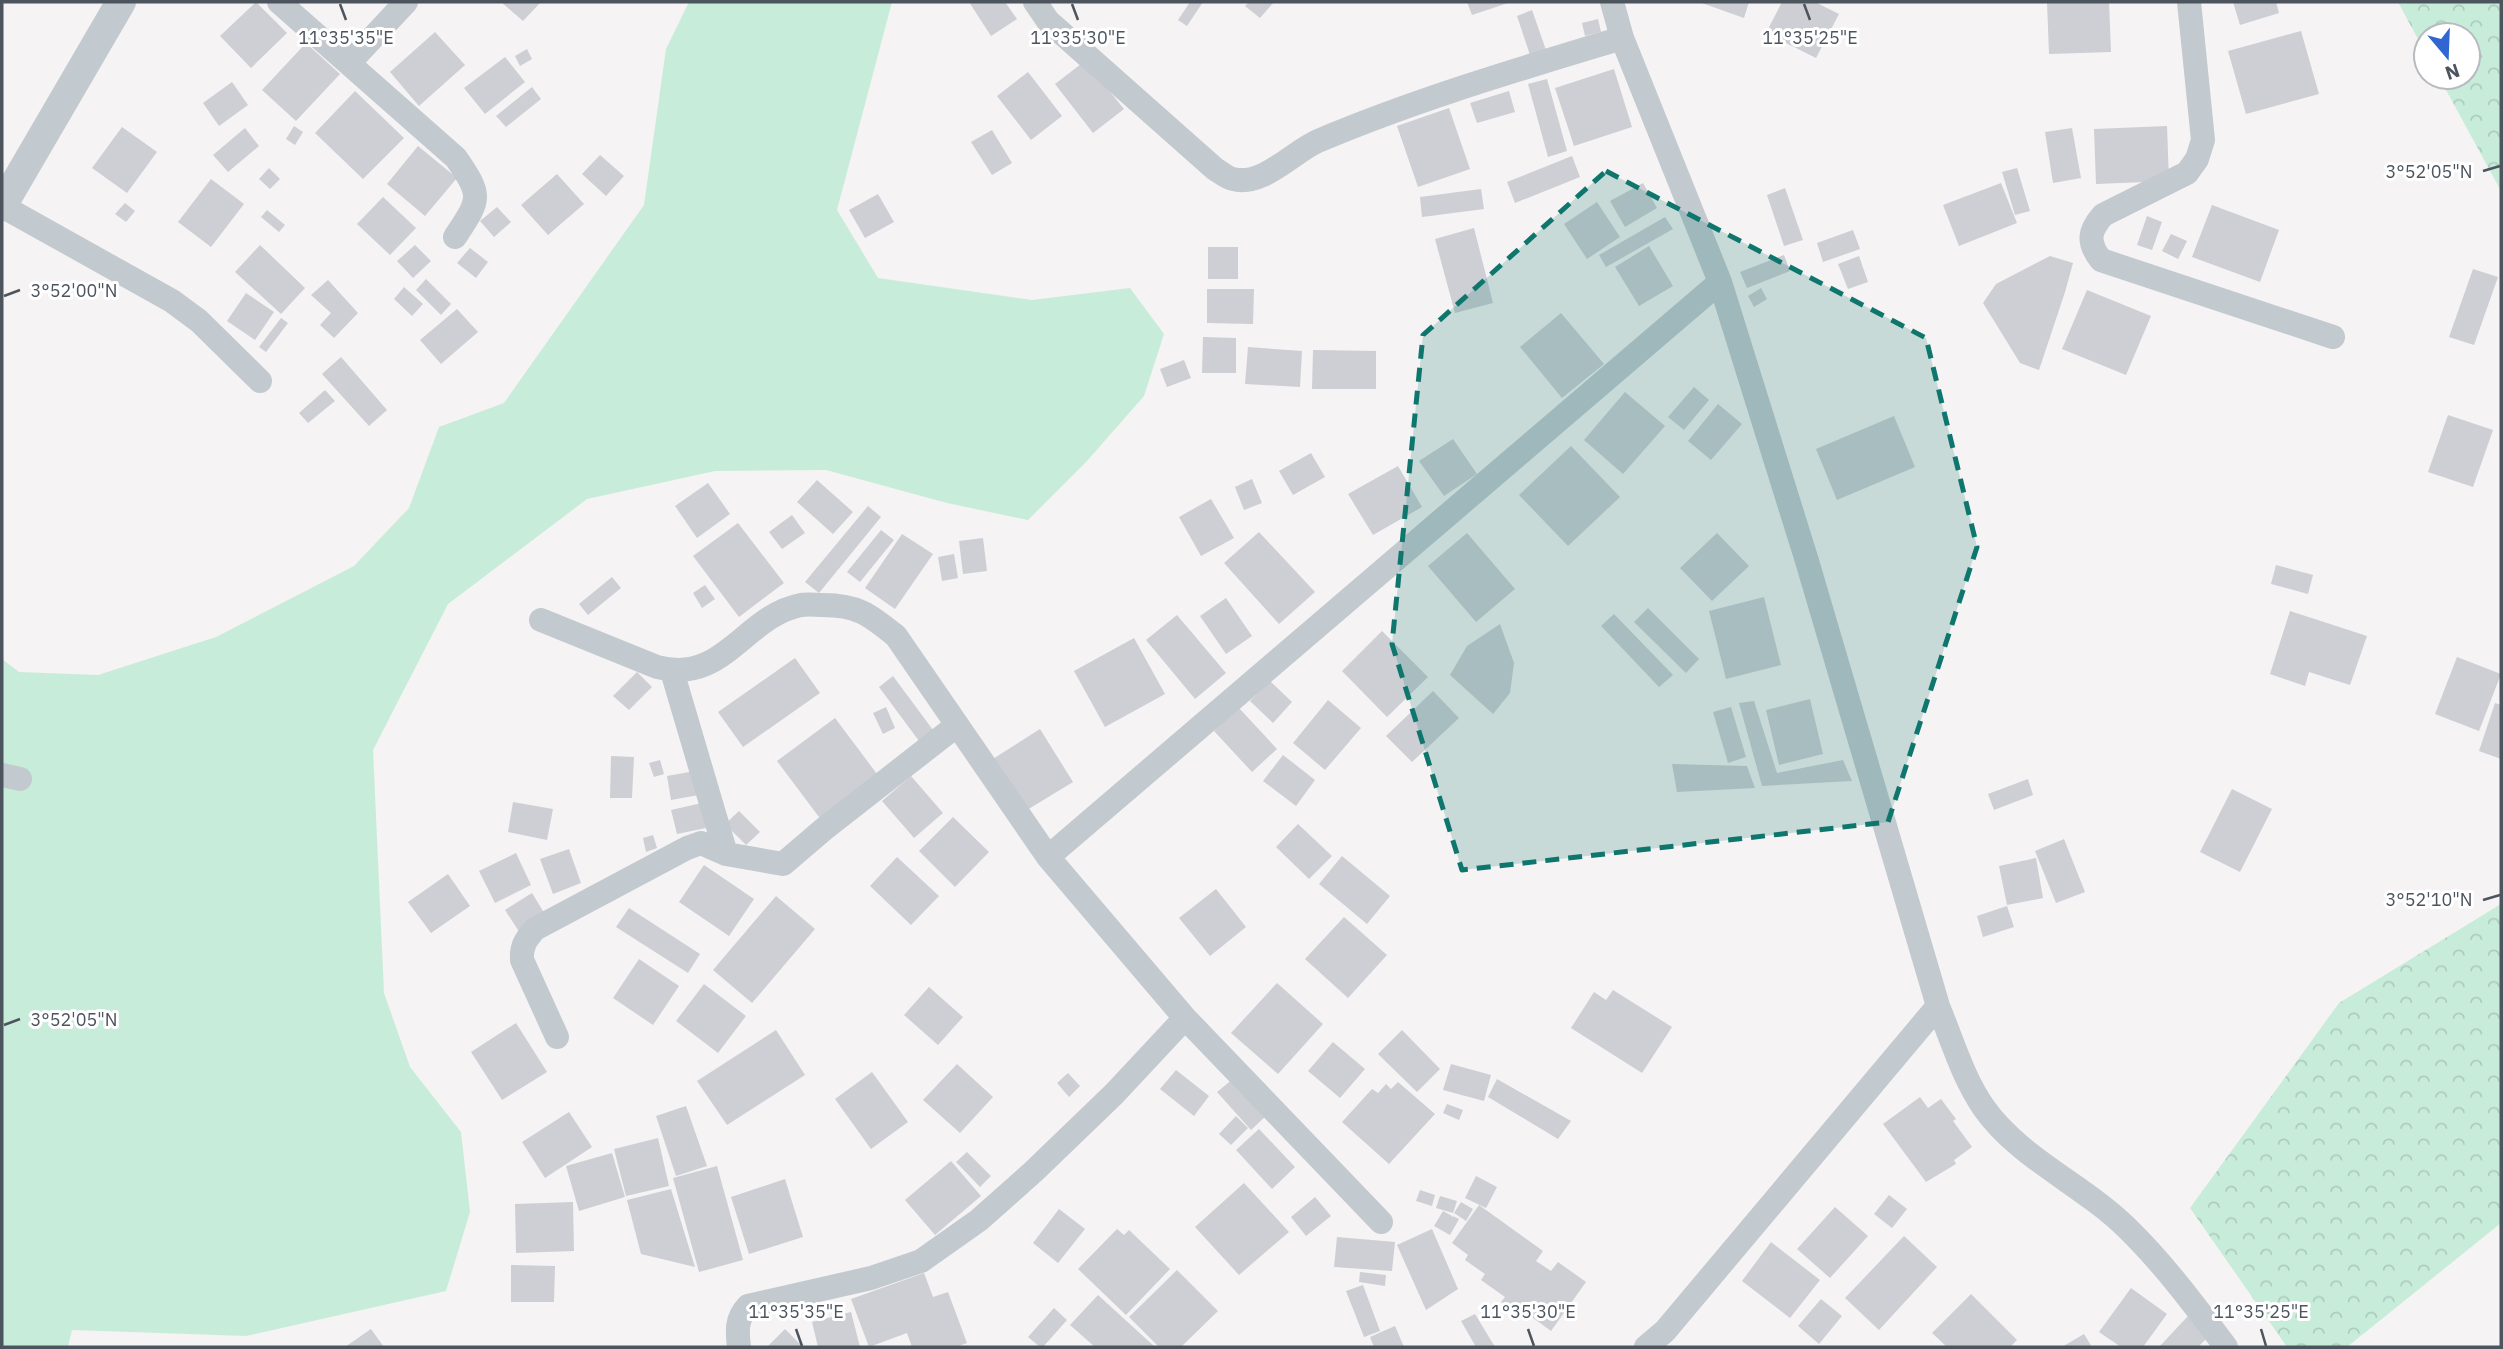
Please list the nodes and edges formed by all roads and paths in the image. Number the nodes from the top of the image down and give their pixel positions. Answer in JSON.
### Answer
{"nodes":[{"id":1,"x":121,"y":2,"type":"edge"},
{"id":2,"x":279,"y":2,"type":"edge"},
{"id":3,"x":406,"y":2,"type":"edge"},
{"id":4,"x":1035,"y":2,"type":"edge"},
{"id":5,"x":1612,"y":2,"type":"edge"},
{"id":6,"x":2189,"y":2,"type":"edge"},
{"id":7,"x":1622,"y":38,"type":"junction"},
{"id":8,"x":349,"y":63,"type":"junction"},
{"id":9,"x":2,"y":206,"type":"edge"},
{"id":10,"x":455,"y":237,"type":"dead end"},
{"id":11,"x":1720,"y":282,"type":"junction"},
{"id":12,"x":2333,"y":337,"type":"dead end"},
{"id":13,"x":260,"y":381,"type":"dead end"},
{"id":14,"x":541,"y":620,"type":"dead end"},
{"id":15,"x":672,"y":671,"type":"junction"},
{"id":16,"x":956,"y":726,"type":"junction"},
{"id":17,"x":726,"y":854,"type":"junction"},
{"id":18,"x":1048,"y":857,"type":"junction"},
{"id":19,"x":1938,"y":1006,"type":"junction"},
{"id":20,"x":1185,"y":1018,"type":"junction"},
{"id":21,"x":557,"y":1037,"type":"dead end"},
{"id":22,"x":1381,"y":1222,"type":"dead end"},
{"id":23,"x":739,"y":1347,"type":"edge"},
{"id":24,"x":1646,"y":1347,"type":"edge"},
{"id":25,"x":2226,"y":1347,"type":"edge"}],
"edges":[{"from":1,"to":9,"type":"street"},
{"from":2,"to":8,"type":"street"},
{"from":3,"to":8,"type":"street"},
{"from":4,"to":7,"type":"street"},
{"from":5,"to":7,"type":"street"},
{"from":6,"to":12,"type":"street"},
{"from":7,"to":11,"type":"street"},
{"from":8,"to":10,"type":"street"},
{"from":9,"to":13,"type":"street"},
{"from":11,"to":18,"type":"street"},
{"from":11,"to":19,"type":"street"},
{"from":14,"to":15,"type":"street"},
{"from":15,"to":16,"type":"street"},
{"from":15,"to":17,"type":"street"},
{"from":16,"to":17,"type":"street"},
{"from":16,"to":18,"type":"street"},
{"from":17,"to":21,"type":"street"},
{"from":18,"to":20,"type":"street"},
{"from":19,"to":24,"type":"street"},
{"from":19,"to":25,"type":"street"},
{"from":20,"to":22,"type":"street"},
{"from":20,"to":23,"type":"street"}]}
